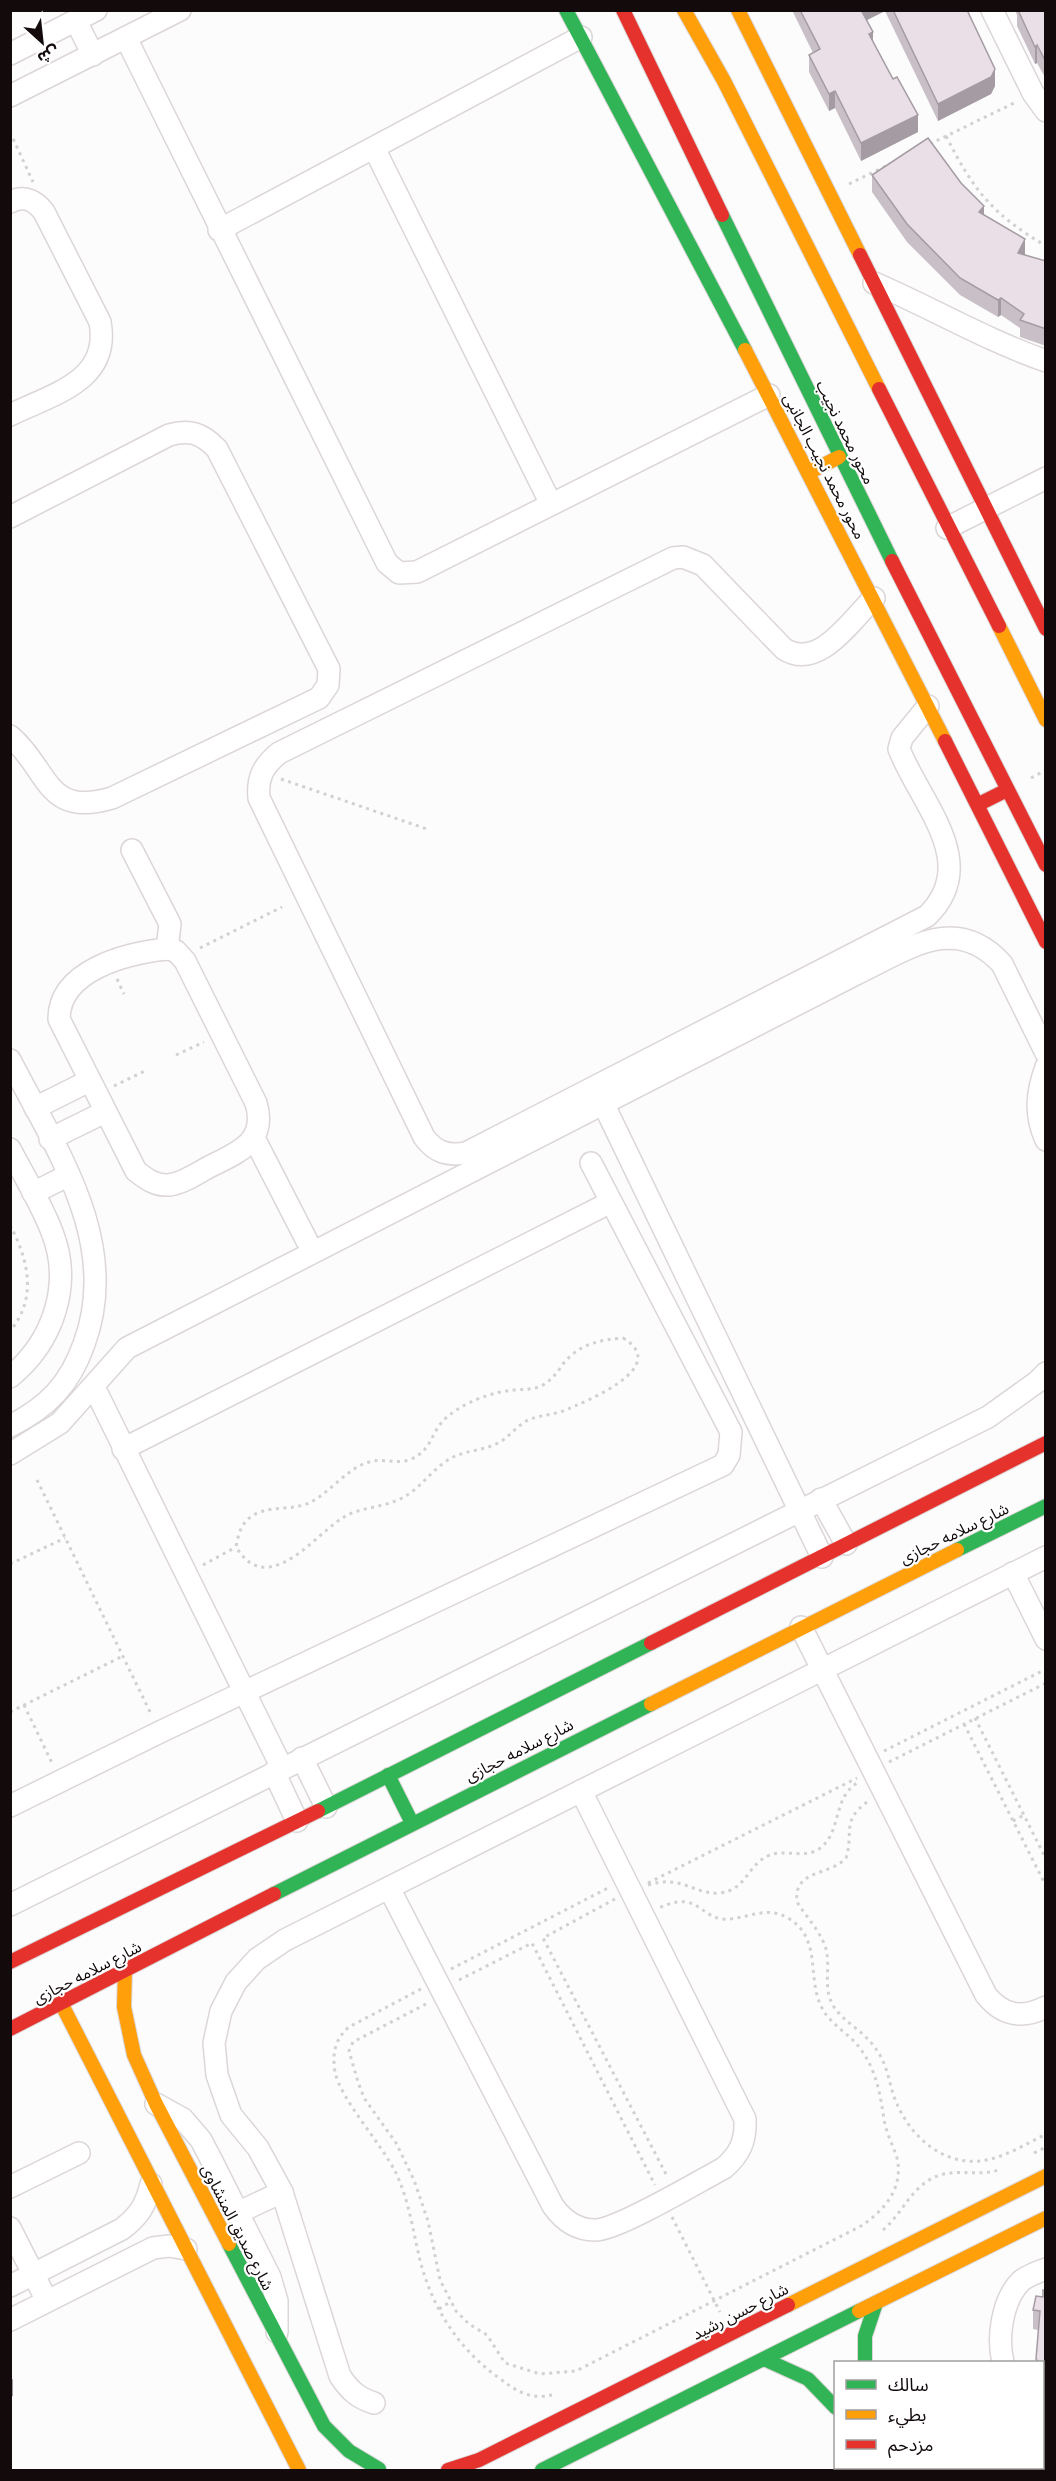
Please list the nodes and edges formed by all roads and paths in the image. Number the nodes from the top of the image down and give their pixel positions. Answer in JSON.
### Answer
{"nodes":[{"id":1,"x":96,"y":10,"type":"edge"},
{"id":2,"x":180,"y":10,"type":"edge"},
{"id":3,"x":566,"y":10,"type":"edge"},
{"id":4,"x":607,"y":10,"type":"edge"},
{"id":5,"x":623,"y":10,"type":"edge"},
{"id":6,"x":684,"y":10,"type":"edge"},
{"id":7,"x":696,"y":10,"type":"edge"},
{"id":8,"x":738,"y":10,"type":"edge"},
{"id":9,"x":992,"y":10,"type":"edge"},
{"id":10,"x":76,"y":21,"type":"junction"},
{"id":11,"x":581,"y":37,"type":"junction"},
{"id":12,"x":126,"y":38,"type":"junction"},
{"id":13,"x":10,"y":54,"type":"edge"},
{"id":14,"x":93,"y":55,"type":"junction"},
{"id":15,"x":724,"y":81,"type":"junction"},
{"id":16,"x":1033,"y":93,"type":"junction"},
{"id":17,"x":10,"y":96,"type":"edge"},
{"id":18,"x":669,"y":111,"type":"junction"},
{"id":19,"x":1046,"y":111,"type":"edge"},
{"id":20,"x":10,"y":132,"type":"edge"},
{"id":21,"x":946,"y":136,"type":"junction"},
{"id":22,"x":925,"y":147,"type":"edge"},
{"id":23,"x":374,"y":148,"type":"junction"},
{"id":24,"x":893,"y":162,"type":"edge"},
{"id":25,"x":829,"y":194,"type":"junction"},
{"id":26,"x":32,"y":201,"type":"junction"},
{"id":27,"x":10,"y":202,"type":"edge"},
{"id":28,"x":219,"y":230,"type":"junction"},
{"id":29,"x":1046,"y":246,"type":"edge"},
{"id":30,"x":874,"y":283,"type":"junction"},
{"id":31,"x":1046,"y":361,"type":"edge"},
{"id":32,"x":769,"y":394,"type":"junction"},
{"id":33,"x":10,"y":416,"type":"edge"},
{"id":34,"x":839,"y":458,"type":"junction"},
{"id":35,"x":810,"y":472,"type":"junction"},
{"id":36,"x":1046,"y":478,"type":"edge"},
{"id":37,"x":551,"y":504,"type":"junction"},
{"id":38,"x":986,"y":508,"type":"junction"},
{"id":39,"x":10,"y":517,"type":"edge"},
{"id":40,"x":947,"y":528,"type":"junction"},
{"id":41,"x":873,"y":598,"type":"junction"},
{"id":42,"x":1046,"y":629,"type":"edge"},
{"id":43,"x":928,"y":706,"type":"junction"},
{"id":44,"x":1046,"y":720,"type":"edge"},
{"id":45,"x":10,"y":736,"type":"edge"},
{"id":46,"x":261,"y":773,"type":"junction"},
{"id":47,"x":1007,"y":790,"type":"junction"},
{"id":48,"x":979,"y":804,"type":"junction"},
{"id":49,"x":427,"y":829,"type":"dead end"},
{"id":50,"x":132,"y":850,"type":"dead end"},
{"id":51,"x":1046,"y":866,"type":"edge"},
{"id":52,"x":282,"y":907,"type":"dead end"},
{"id":53,"x":1046,"y":942,"type":"edge"},
{"id":54,"x":175,"y":953,"type":"junction"},
{"id":55,"x":222,"y":1034,"type":"junction"},
{"id":56,"x":1046,"y":1053,"type":"edge"},
{"id":57,"x":176,"y":1055,"type":"dead end"},
{"id":58,"x":10,"y":1060,"type":"edge"},
{"id":59,"x":1046,"y":1067,"type":"edge"},
{"id":60,"x":145,"y":1071,"type":"dead end"},
{"id":61,"x":97,"y":1096,"type":"junction"},
{"id":62,"x":603,"y":1102,"type":"junction"},
{"id":63,"x":35,"y":1108,"type":"junction"},
{"id":64,"x":254,"y":1138,"type":"junction"},
{"id":65,"x":50,"y":1139,"type":"junction"},
{"id":66,"x":1046,"y":1140,"type":"edge"},
{"id":67,"x":10,"y":1149,"type":"edge"},
{"id":68,"x":591,"y":1163,"type":"dead end"},
{"id":69,"x":69,"y":1175,"type":"junction"},
{"id":70,"x":33,"y":1193,"type":"junction"},
{"id":71,"x":611,"y":1202,"type":"junction"},
{"id":72,"x":10,"y":1225,"type":"edge"},
{"id":73,"x":308,"y":1240,"type":"dead end"},
{"id":74,"x":10,"y":1331,"type":"edge"},
{"id":75,"x":1046,"y":1372,"type":"edge"},
{"id":76,"x":10,"y":1377,"type":"edge"},
{"id":77,"x":93,"y":1386,"type":"junction"},
{"id":78,"x":10,"y":1426,"type":"edge"},
{"id":79,"x":1046,"y":1443,"type":"edge"},
{"id":80,"x":123,"y":1449,"type":"junction"},
{"id":81,"x":10,"y":1454,"type":"edge"},
{"id":82,"x":37,"y":1479,"type":"dead end"},
{"id":83,"x":821,"y":1499,"type":"junction"},
{"id":84,"x":1046,"y":1506,"type":"edge"},
{"id":85,"x":799,"y":1510,"type":"junction"},
{"id":86,"x":65,"y":1538,"type":"junction"},
{"id":87,"x":846,"y":1545,"type":"junction"},
{"id":88,"x":236,"y":1547,"type":"junction"},
{"id":89,"x":822,"y":1557,"type":"junction"},
{"id":90,"x":1046,"y":1557,"type":"edge"},
{"id":91,"x":10,"y":1564,"type":"edge"},
{"id":92,"x":1013,"y":1573,"type":"junction"},
{"id":93,"x":186,"y":1574,"type":"junction"},
{"id":94,"x":801,"y":1627,"type":"junction"},
{"id":95,"x":1046,"y":1639,"type":"edge"},
{"id":96,"x":123,"y":1656,"type":"junction"},
{"id":97,"x":822,"y":1669,"type":"junction"},
{"id":98,"x":1046,"y":1669,"type":"edge"},
{"id":99,"x":1046,"y":1683,"type":"edge"},
{"id":100,"x":244,"y":1693,"type":"junction"},
{"id":101,"x":24,"y":1705,"type":"junction"},
{"id":102,"x":10,"y":1712,"type":"edge"},
{"id":103,"x":975,"y":1718,"type":"junction"},
{"id":104,"x":964,"y":1724,"type":"junction"},
{"id":105,"x":160,"y":1732,"type":"junction"},
{"id":106,"x":302,"y":1758,"type":"junction"},
{"id":107,"x":872,"y":1768,"type":"junction"},
{"id":108,"x":278,"y":1770,"type":"junction"},
{"id":109,"x":388,"y":1775,"type":"junction"},
{"id":110,"x":61,"y":1781,"type":"junction"},
{"id":111,"x":580,"y":1791,"type":"junction"},
{"id":112,"x":886,"y":1796,"type":"junction"},
{"id":113,"x":10,"y":1806,"type":"edge"},
{"id":114,"x":326,"y":1807,"type":"junction"},
{"id":115,"x":1024,"y":1815,"type":"junction"},
{"id":116,"x":297,"y":1821,"type":"junction"},
{"id":117,"x":1013,"y":1821,"type":"junction"},
{"id":118,"x":412,"y":1822,"type":"junction"},
{"id":119,"x":1046,"y":1859,"type":"edge"},
{"id":120,"x":628,"y":1885,"type":"junction"},
{"id":121,"x":1046,"y":1886,"type":"edge"},
{"id":122,"x":389,"y":1888,"type":"junction"},
{"id":123,"x":10,"y":1905,"type":"edge"},
{"id":124,"x":644,"y":1915,"type":"junction"},
{"id":125,"x":10,"y":1962,"type":"edge"},
{"id":126,"x":125,"y":1970,"type":"junction"},
{"id":127,"x":442,"y":1986,"type":"junction"},
{"id":128,"x":61,"y":2003,"type":"junction"},
{"id":129,"x":1046,"y":2007,"type":"edge"},
{"id":130,"x":10,"y":2029,"type":"edge"},
{"id":131,"x":97,"y":2033,"type":"dead end"},
{"id":132,"x":82,"y":2046,"type":"junction"},
{"id":133,"x":156,"y":2104,"type":"junction"},
{"id":134,"x":1046,"y":2134,"type":"edge"},
{"id":135,"x":79,"y":2153,"type":"dead end"},
{"id":136,"x":1005,"y":2168,"type":"dead end"},
{"id":137,"x":974,"y":2175,"type":"dead end"},
{"id":138,"x":1046,"y":2176,"type":"edge"},
{"id":139,"x":151,"y":2184,"type":"junction"},
{"id":140,"x":10,"y":2187,"type":"edge"},
{"id":141,"x":282,"y":2192,"type":"junction"},
{"id":142,"x":669,"y":2197,"type":"junction"},
{"id":143,"x":1004,"y":2197,"type":"junction"},
{"id":144,"x":237,"y":2213,"type":"junction"},
{"id":145,"x":1046,"y":2218,"type":"edge"},
{"id":146,"x":10,"y":2228,"type":"edge"},
{"id":147,"x":1021,"y":2231,"type":"junction"},
{"id":148,"x":82,"y":2249,"type":"junction"},
{"id":149,"x":186,"y":2249,"type":"junction"},
{"id":150,"x":1046,"y":2269,"type":"edge"},
{"id":151,"x":34,"y":2274,"type":"junction"},
{"id":152,"x":96,"y":2276,"type":"junction"},
{"id":153,"x":10,"y":2286,"type":"edge"},
{"id":154,"x":47,"y":2301,"type":"junction"},
{"id":155,"x":715,"y":2301,"type":"junction"},
{"id":156,"x":450,"y":2302,"type":"junction"},
{"id":157,"x":876,"y":2302,"type":"junction"},
{"id":158,"x":438,"y":2310,"type":"dead end"},
{"id":159,"x":720,"y":2312,"type":"dead end"},
{"id":160,"x":10,"y":2320,"type":"edge"},
{"id":161,"x":277,"y":2339,"type":"junction"},
{"id":162,"x":764,"y":2359,"type":"junction"},
{"id":163,"x":865,"y":2361,"type":"edge"},
{"id":164,"x":1003,"y":2361,"type":"edge"},
{"id":165,"x":675,"y":2362,"type":"junction"},
{"id":166,"x":692,"y":2395,"type":"junction"},
{"id":167,"x":833,"y":2397,"type":"edge"},
{"id":168,"x":374,"y":2403,"type":"dead end"},
{"id":169,"x":336,"y":2438,"type":"junction"},
{"id":170,"x":326,"y":2452,"type":"dead end"},
{"id":171,"x":312,"y":2460,"type":"dead end"},
{"id":172,"x":297,"y":2466,"type":"edge"},
{"id":173,"x":359,"y":2470,"type":"edge"},
{"id":174,"x":381,"y":2470,"type":"edge"},
{"id":175,"x":448,"y":2470,"type":"edge"},
{"id":176,"x":542,"y":2470,"type":"edge"}],
"edges":[{"from":1,"to":10,"type":"street"},
{"from":2,"to":12,"type":"street"},
{"from":3,"to":11,"type":"street","name":"محور محمد نجيب الجانبى"},
{"from":4,"to":18,"type":"street"},
{"from":5,"to":18,"type":"street","name":"محور محمد نجيب"},
{"from":6,"to":15,"type":"street"},
{"from":7,"to":15,"type":"street"},
{"from":8,"to":25,"type":"street"},
{"from":9,"to":16,"type":"street"},
{"from":10,"to":13,"type":"street"},
{"from":10,"to":14,"type":"street"},
{"from":11,"to":23,"type":"street"},
{"from":11,"to":32,"type":"street","name":"محور محمد نجيب الجانبى"},
{"from":12,"to":14,"type":"street"},
{"from":12,"to":28,"type":"street"},
{"from":14,"to":17,"type":"street"},
{"from":15,"to":40,"type":"street"},
{"from":16,"to":19,"type":"street"},
{"from":16,"to":21,"type":"path"},
{"from":18,"to":34,"type":"street","name":"محور محمد نجيب"},
{"from":20,"to":26,"type":"path"},
{"from":21,"to":22,"type":"path"},
{"from":21,"to":29,"type":"path"},
{"from":23,"to":28,"type":"street"},
{"from":23,"to":37,"type":"street"},
{"from":24,"to":25,"type":"path"},
{"from":25,"to":30,"type":"street"},
{"from":26,"to":27,"type":"street"},
{"from":26,"to":33,"type":"street"},
{"from":28,"to":37,"type":"street"},
{"from":30,"to":31,"type":"street"},
{"from":30,"to":38,"type":"street"},
{"from":32,"to":35,"type":"street","name":"محور محمد نجيب الجانبى"},
{"from":32,"to":37,"type":"street"},
{"from":34,"to":35,"type":"street"},
{"from":34,"to":47,"type":"street","name":"محور محمد نجيب"},
{"from":35,"to":41,"type":"street","name":"محور محمد نجيب الجانبى"},
{"from":36,"to":38,"type":"street"},
{"from":38,"to":40,"type":"street"},
{"from":38,"to":42,"type":"street"},
{"from":39,"to":45,"type":"street"},
{"from":40,"to":44,"type":"street"},
{"from":41,"to":43,"type":"street","name":"محور محمد نجيب الجانبى"},
{"from":41,"to":46,"type":"street"},
{"from":43,"to":46,"type":"street"},
{"from":43,"to":48,"type":"street","name":"محور محمد نجيب الجانبى"},
{"from":46,"to":49,"type":"path"},
{"from":47,"to":48,"type":"street"},
{"from":47,"to":51,"type":"street","name":"محور محمد نجيب"},
{"from":48,"to":53,"type":"street","name":"محور محمد نجيب الجانبى"},
{"from":50,"to":54,"type":"street"},
{"from":52,"to":54,"type":"path"},
{"from":54,"to":55,"type":"street"},
{"from":54,"to":61,"type":"street"},
{"from":55,"to":57,"type":"path"},
{"from":55,"to":64,"type":"street"},
{"from":56,"to":62,"type":"street"},
{"from":58,"to":63,"type":"street"},
{"from":59,"to":66,"type":"street"},
{"from":60,"to":61,"type":"path"},
{"from":61,"to":63,"type":"street"},
{"from":61,"to":64,"type":"street"},
{"from":61,"to":65,"type":"street"},
{"from":62,"to":77,"type":"street"},
{"from":62,"to":85,"type":"street"},
{"from":63,"to":65,"type":"street"},
{"from":64,"to":73,"type":"street"},
{"from":65,"to":69,"type":"street"},
{"from":67,"to":70,"type":"street"},
{"from":68,"to":71,"type":"street"},
{"from":69,"to":70,"type":"street"},
{"from":69,"to":78,"type":"street"},
{"from":70,"to":76,"type":"street"},
{"from":71,"to":80,"type":"street"},
{"from":71,"to":100,"type":"street"},
{"from":72,"to":74,"type":"path"},
{"from":75,"to":83,"type":"street"},
{"from":77,"to":80,"type":"street"},
{"from":77,"to":81,"type":"street"},
{"from":79,"to":87,"type":"street"},
{"from":80,"to":93,"type":"street"},
{"from":82,"to":86,"type":"path"},
{"from":83,"to":85,"type":"street"},
{"from":83,"to":87,"type":"street"},
{"from":84,"to":94,"type":"street","name":"شارع سلامه حجازى"},
{"from":85,"to":89,"type":"street"},
{"from":85,"to":106,"type":"street"},
{"from":86,"to":91,"type":"path"},
{"from":86,"to":96,"type":"path"},
{"from":87,"to":89,"type":"street"},
{"from":88,"to":88,"type":"path"},
{"from":88,"to":93,"type":"path"},
{"from":89,"to":109,"type":"street"},
{"from":90,"to":92,"type":"street"},
{"from":92,"to":95,"type":"street"},
{"from":92,"to":97,"type":"street"},
{"from":93,"to":100,"type":"street"},
{"from":94,"to":97,"type":"street"},
{"from":94,"to":118,"type":"street","name":"شارع سلامه حجازى"},
{"from":96,"to":101,"type":"path"},
{"from":96,"to":105,"type":"path"},
{"from":97,"to":107,"type":"street"},
{"from":97,"to":111,"type":"street"},
{"from":98,"to":107,"type":"path"},
{"from":99,"to":103,"type":"path"},
{"from":100,"to":105,"type":"street"},
{"from":100,"to":108,"type":"street"},
{"from":101,"to":102,"type":"path"},
{"from":101,"to":110,"type":"path"},
{"from":103,"to":104,"type":"path"},
{"from":103,"to":115,"type":"path"},
{"from":104,"to":107,"type":"path"},
{"from":104,"to":117,"type":"path"},
{"from":105,"to":110,"type":"street"},
{"from":106,"to":108,"type":"street"},
{"from":106,"to":114,"type":"street"},
{"from":107,"to":112,"type":"street"},
{"from":107,"to":120,"type":"path"},
{"from":107,"to":120,"type":"path"},
{"from":108,"to":116,"type":"street"},
{"from":108,"to":123,"type":"street"},
{"from":109,"to":114,"type":"street"},
{"from":109,"to":118,"type":"street"},
{"from":110,"to":113,"type":"street"},
{"from":111,"to":120,"type":"street"},
{"from":111,"to":122,"type":"street"},
{"from":112,"to":129,"type":"street"},
{"from":112,"to":134,"type":"path"},
{"from":114,"to":116,"type":"street"},
{"from":115,"to":117,"type":"path"},
{"from":115,"to":119,"type":"path"},
{"from":116,"to":125,"type":"street"},
{"from":117,"to":121,"type":"path"},
{"from":118,"to":126,"type":"street","name":"شارع سلامه حجازى"},
{"from":120,"to":124,"type":"street"},
{"from":120,"to":127,"type":"path"},
{"from":120,"to":142,"type":"path"},
{"from":122,"to":127,"type":"street"},
{"from":122,"to":141,"type":"street"},
{"from":124,"to":142,"type":"street"},
{"from":124,"to":155,"type":"path"},
{"from":126,"to":128,"type":"street","name":"شارع سلامه حجازى"},
{"from":126,"to":133,"type":"street","name":"شارع صديق المنشاوى"},
{"from":127,"to":142,"type":"street"},
{"from":127,"to":142,"type":"path"},
{"from":127,"to":156,"type":"path"},
{"from":128,"to":130,"type":"street","name":"شارع سلامه حجازى"},
{"from":128,"to":132,"type":"street"},
{"from":131,"to":132,"type":"street"},
{"from":132,"to":139,"type":"street"},
{"from":133,"to":144,"type":"street"},
{"from":133,"to":161,"type":"street","name":"شارع صديق المنشاوى"},
{"from":135,"to":140,"type":"street"},
{"from":136,"to":137,"type":"path"},
{"from":138,"to":143,"type":"street","name":"شارع حسن رشيد"},
{"from":139,"to":148,"type":"street"},
{"from":139,"to":149,"type":"street"},
{"from":141,"to":144,"type":"street"},
{"from":141,"to":168,"type":"street"},
{"from":142,"to":155,"type":"path"},
{"from":143,"to":147,"type":"street"},
{"from":143,"to":165,"type":"street","name":"شارع حسن رشيد"},
{"from":144,"to":161,"type":"street"},
{"from":145,"to":147,"type":"street"},
{"from":146,"to":151,"type":"street"},
{"from":147,"to":157,"type":"street"},
{"from":148,"to":151,"type":"street"},
{"from":148,"to":152,"type":"street"},
{"from":149,"to":152,"type":"street"},
{"from":149,"to":172,"type":"street"},
{"from":150,"to":164,"type":"street"},
{"from":151,"to":153,"type":"street"},
{"from":151,"to":154,"type":"street"},
{"from":152,"to":154,"type":"street"},
{"from":154,"to":160,"type":"street"},
{"from":155,"to":156,"type":"path"},
{"from":155,"to":159,"type":"path"},
{"from":156,"to":158,"type":"path"},
{"from":157,"to":162,"type":"street"},
{"from":157,"to":163,"type":"street"},
{"from":161,"to":169,"type":"street","name":"شارع صديق المنشاوى"},
{"from":162,"to":166,"type":"street"},
{"from":162,"to":167,"type":"street"},
{"from":165,"to":166,"type":"street"},
{"from":165,"to":175,"type":"street","name":"شارع حسن رشيد"},
{"from":166,"to":176,"type":"street"},
{"from":169,"to":170,"type":"street"},
{"from":169,"to":174,"type":"street","name":"شارع صديق المنشاوى"},
{"from":171,"to":172,"type":"street"},
{"from":173,"to":174,"type":"street"}]}
